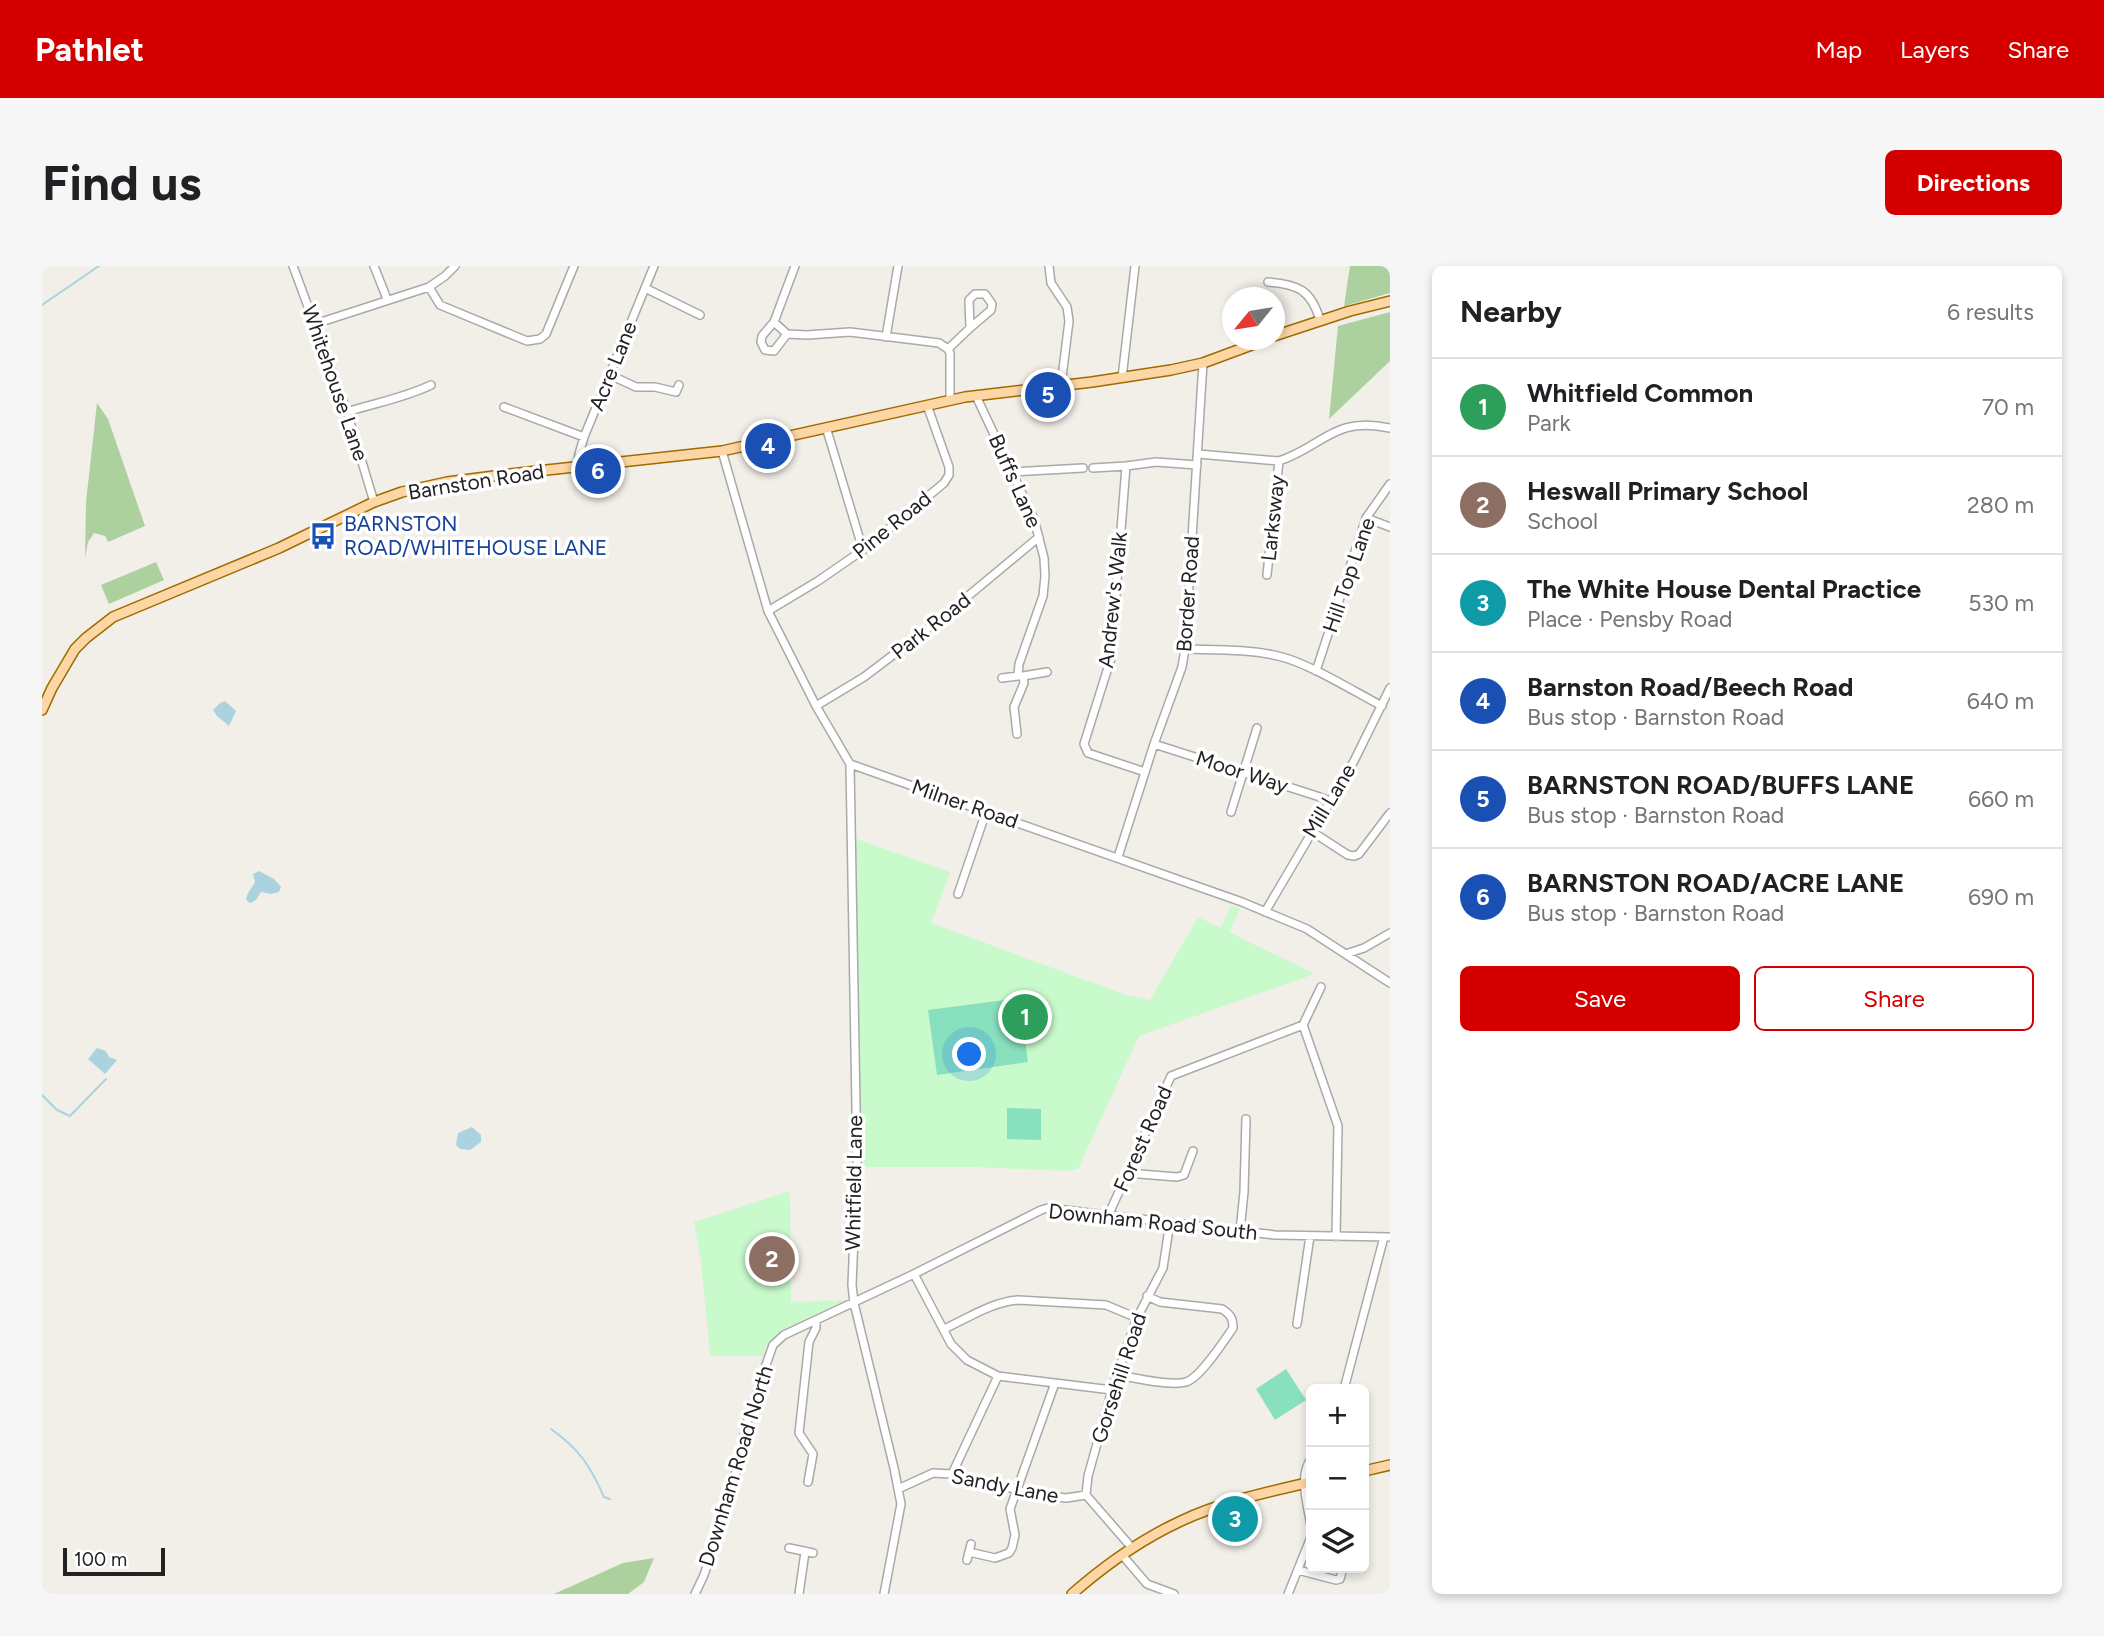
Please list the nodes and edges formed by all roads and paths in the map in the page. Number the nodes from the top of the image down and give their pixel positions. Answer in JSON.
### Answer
{"nodes":[{"id":1,"x":293,"y":266,"type":"edge"},
{"id":2,"x":374,"y":266,"type":"edge"},
{"id":3,"x":455,"y":266,"type":"edge"},
{"id":4,"x":574,"y":266,"type":"edge"},
{"id":5,"x":654,"y":266,"type":"edge"},
{"id":6,"x":795,"y":266,"type":"edge"},
{"id":7,"x":898,"y":266,"type":"edge"},
{"id":8,"x":1049,"y":266,"type":"edge"},
{"id":9,"x":1135,"y":266,"type":"edge"},
{"id":10,"x":1268,"y":282,"type":"dead end"},
{"id":11,"x":429,"y":287,"type":"junction"},
{"id":12,"x":645,"y":288,"type":"junction"},
{"id":13,"x":387,"y":299,"type":"junction"},
{"id":14,"x":1390,"y":301,"type":"edge"},
{"id":15,"x":700,"y":315,"type":"dead end"},
{"id":16,"x":1320,"y":320,"type":"junction"},
{"id":17,"x":774,"y":323,"type":"junction"},
{"id":18,"x":315,"y":324,"type":"junction"},
{"id":19,"x":970,"y":328,"type":"junction"},
{"id":20,"x":1285,"y":332,"type":"edge"},
{"id":21,"x":787,"y":334,"type":"junction"},
{"id":22,"x":886,"y":337,"type":"junction"},
{"id":23,"x":948,"y":349,"type":"junction"},
{"id":24,"x":1238,"y":350,"type":"edge"},
{"id":25,"x":1203,"y":363,"type":"junction"},
{"id":26,"x":610,"y":375,"type":"junction"},
{"id":27,"x":1122,"y":378,"type":"junction"},
{"id":28,"x":431,"y":385,"type":"dead end"},
{"id":29,"x":679,"y":385,"type":"dead end"},
{"id":30,"x":1064,"y":385,"type":"junction"},
{"id":31,"x":976,"y":396,"type":"junction"},
{"id":32,"x":950,"y":400,"type":"junction"},
{"id":33,"x":927,"y":405,"type":"junction"},
{"id":34,"x":504,"y":407,"type":"dead end"},
{"id":35,"x":347,"y":412,"type":"junction"},
{"id":36,"x":826,"y":427,"type":"junction"},
{"id":37,"x":1390,"y":427,"type":"edge"},
{"id":38,"x":584,"y":437,"type":"junction"},
{"id":39,"x":722,"y":451,"type":"junction"},
{"id":40,"x":1198,"y":454,"type":"junction"},
{"id":41,"x":1279,"y":461,"type":"junction"},
{"id":42,"x":1197,"y":465,"type":"junction"},
{"id":43,"x":1126,"y":466,"type":"junction"},
{"id":44,"x":578,"y":468,"type":"junction"},
{"id":45,"x":1083,"y":468,"type":"dead end"},
{"id":46,"x":1093,"y":468,"type":"dead end"},
{"id":47,"x":1011,"y":472,"type":"junction"},
{"id":48,"x":1390,"y":484,"type":"edge"},
{"id":49,"x":374,"y":502,"type":"junction"},
{"id":50,"x":1366,"y":518,"type":"junction"},
{"id":51,"x":1390,"y":527,"type":"edge"},
{"id":52,"x":1040,"y":537,"type":"junction"},
{"id":53,"x":863,"y":550,"type":"junction"},
{"id":54,"x":1267,"y":575,"type":"dead end"},
{"id":55,"x":768,"y":611,"type":"junction"},
{"id":56,"x":1185,"y":649,"type":"junction"},
{"id":57,"x":1316,"y":671,"type":"junction"},
{"id":58,"x":1047,"y":672,"type":"dead end"},
{"id":59,"x":1020,"y":676,"type":"junction"},
{"id":60,"x":1002,"y":677,"type":"dead end"},
{"id":61,"x":1390,"y":688,"type":"edge"},
{"id":62,"x":816,"y":706,"type":"junction"},
{"id":63,"x":1382,"y":706,"type":"junction"},
{"id":64,"x":42,"y":710,"type":"edge"},
{"id":65,"x":1016,"y":722,"type":"junction"},
{"id":66,"x":1006,"y":723,"type":"dead end"},
{"id":67,"x":1257,"y":728,"type":"dead end"},
{"id":68,"x":1017,"y":734,"type":"dead end"},
{"id":69,"x":1154,"y":744,"type":"junction"},
{"id":70,"x":850,"y":764,"type":"junction"},
{"id":71,"x":1145,"y":772,"type":"junction"},
{"id":72,"x":1244,"y":773,"type":"junction"},
{"id":73,"x":1329,"y":801,"type":"junction"},
{"id":74,"x":986,"y":812,"type":"junction"},
{"id":75,"x":1231,"y":812,"type":"dead end"},
{"id":76,"x":1390,"y":813,"type":"edge"},
{"id":77,"x":1311,"y":831,"type":"junction"},
{"id":78,"x":1118,"y":857,"type":"junction"},
{"id":79,"x":952,"y":877,"type":"dead end"},
{"id":80,"x":962,"y":881,"type":"junction"},
{"id":81,"x":958,"y":894,"type":"dead end"},
{"id":82,"x":1265,"y":912,"type":"junction"},
{"id":83,"x":1390,"y":933,"type":"edge"},
{"id":84,"x":1346,"y":954,"type":"junction"},
{"id":85,"x":1390,"y":983,"type":"edge"},
{"id":86,"x":1321,"y":987,"type":"dead end"},
{"id":87,"x":1303,"y":1025,"type":"junction"},
{"id":88,"x":1246,"y":1119,"type":"dead end"},
{"id":89,"x":1193,"y":1151,"type":"dead end"},
{"id":90,"x":1127,"y":1173,"type":"junction"},
{"id":91,"x":1108,"y":1216,"type":"junction"},
{"id":92,"x":1170,"y":1222,"type":"junction"},
{"id":93,"x":1240,"y":1231,"type":"junction"},
{"id":94,"x":1310,"y":1236,"type":"junction"},
{"id":95,"x":1336,"y":1237,"type":"junction"},
{"id":96,"x":1387,"y":1237,"type":"edge"},
{"id":97,"x":914,"y":1274,"type":"junction"},
{"id":98,"x":1147,"y":1296,"type":"junction"},
{"id":99,"x":854,"y":1303,"type":"junction"},
{"id":100,"x":1137,"y":1318,"type":"junction"},
{"id":101,"x":816,"y":1320,"type":"junction"},
{"id":102,"x":1297,"y":1324,"type":"dead end"},
{"id":103,"x":944,"y":1329,"type":"junction"},
{"id":104,"x":1119,"y":1375,"type":"junction"},
{"id":105,"x":998,"y":1376,"type":"junction"},
{"id":106,"x":1055,"y":1383,"type":"junction"},
{"id":107,"x":1345,"y":1384,"type":"edge"},
{"id":108,"x":1112,"y":1390,"type":"junction"},
{"id":109,"x":1390,"y":1465,"type":"edge"},
{"id":110,"x":1369,"y":1470,"type":"edge"},
{"id":111,"x":952,"y":1474,"type":"junction"},
{"id":112,"x":808,"y":1482,"type":"dead end"},
{"id":113,"x":1306,"y":1483,"type":"edge"},
{"id":114,"x":1016,"y":1488,"type":"junction"},
{"id":115,"x":898,"y":1489,"type":"junction"},
{"id":116,"x":1086,"y":1495,"type":"junction"},
{"id":117,"x":789,"y":1548,"type":"dead end"},
{"id":118,"x":1132,"y":1548,"type":"junction"},
{"id":119,"x":1306,"y":1550,"type":"edge"},
{"id":120,"x":969,"y":1552,"type":"dead end"},
{"id":121,"x":1123,"y":1556,"type":"junction"},
{"id":122,"x":1298,"y":1570,"type":"junction"},
{"id":123,"x":1306,"y":1572,"type":"edge"},
{"id":124,"x":1309,"y":1573,"type":"edge"},
{"id":125,"x":1342,"y":1573,"type":"edge"},
{"id":126,"x":695,"y":1594,"type":"edge"},
{"id":127,"x":799,"y":1594,"type":"edge"},
{"id":128,"x":884,"y":1594,"type":"edge"},
{"id":129,"x":1072,"y":1594,"type":"edge"},
{"id":130,"x":1174,"y":1594,"type":"edge"},
{"id":131,"x":1288,"y":1594,"type":"edge"}],
"edges":[{"from":1,"to":18,"type":"street","name":"Whitehouse Lane"},
{"from":2,"to":13,"type":"street"},
{"from":3,"to":11,"type":"street"},
{"from":4,"to":11,"type":"street"},
{"from":5,"to":12,"type":"street","name":"Acre Lane"},
{"from":6,"to":17,"type":"street"},
{"from":7,"to":22,"type":"street"},
{"from":8,"to":30,"type":"street"},
{"from":9,"to":27,"type":"street"},
{"from":10,"to":16,"type":"street"},
{"from":11,"to":13,"type":"street"},
{"from":12,"to":15,"type":"street"},
{"from":12,"to":26,"type":"street","name":"Acre Lane"},
{"from":13,"to":18,"type":"street"},
{"from":14,"to":16,"type":"main road"},
{"from":16,"to":20,"type":"main road"},
{"from":17,"to":21,"type":"street"},
{"from":17,"to":21,"type":"street"},
{"from":18,"to":35,"type":"street","name":"Whitehouse Lane"},
{"from":19,"to":19,"type":"street"},
{"from":19,"to":23,"type":"street"},
{"from":21,"to":22,"type":"street"},
{"from":22,"to":23,"type":"street"},
{"from":23,"to":32,"type":"street"},
{"from":24,"to":25,"type":"main road","name":"Barnston Road"},
{"from":25,"to":27,"type":"main road","name":"Barnston Road"},
{"from":25,"to":40,"type":"street","name":"Border Road"},
{"from":26,"to":29,"type":"street"},
{"from":26,"to":38,"type":"street","name":"Acre Lane"},
{"from":27,"to":30,"type":"main road","name":"Barnston Road"},
{"from":28,"to":35,"type":"street"},
{"from":30,"to":31,"type":"main road","name":"Barnston Road"},
{"from":31,"to":32,"type":"main road","name":"Barnston Road"},
{"from":31,"to":47,"type":"street","name":"Buffs Lane"},
{"from":32,"to":33,"type":"main road","name":"Barnston Road"},
{"from":33,"to":36,"type":"main road","name":"Barnston Road"},
{"from":33,"to":53,"type":"street","name":"Pine Road"},
{"from":34,"to":38,"type":"street"},
{"from":35,"to":49,"type":"street","name":"Whitehouse Lane"},
{"from":36,"to":39,"type":"main road","name":"Barnston Road"},
{"from":36,"to":53,"type":"street"},
{"from":37,"to":41,"type":"street"},
{"from":38,"to":44,"type":"street","name":"Acre Lane"},
{"from":39,"to":44,"type":"main road","name":"Barnston Road"},
{"from":39,"to":55,"type":"street"},
{"from":40,"to":41,"type":"street"},
{"from":40,"to":42,"type":"street","name":"Border Road"},
{"from":41,"to":54,"type":"street","name":"Larksway"},
{"from":42,"to":43,"type":"street"},
{"from":42,"to":56,"type":"street","name":"Border Road"},
{"from":43,"to":46,"type":"street"},
{"from":43,"to":71,"type":"street","name":"Andrew's Walk"},
{"from":44,"to":49,"type":"main road","name":"Barnston Road"},
{"from":45,"to":47,"type":"street"},
{"from":47,"to":52,"type":"street","name":"Buffs Lane"},
{"from":48,"to":50,"type":"street","name":"Hill Top Lane"},
{"from":49,"to":64,"type":"main road","name":"Barnston Road"},
{"from":50,"to":51,"type":"street"},
{"from":50,"to":57,"type":"street","name":"Hill Top Lane"},
{"from":52,"to":59,"type":"street","name":"Buffs Lane"},
{"from":52,"to":62,"type":"street","name":"Park Road"},
{"from":53,"to":55,"type":"street","name":"Pine Road"},
{"from":55,"to":62,"type":"street"},
{"from":56,"to":57,"type":"street"},
{"from":56,"to":69,"type":"street","name":"Border Road"},
{"from":57,"to":63,"type":"street"},
{"from":58,"to":59,"type":"street"},
{"from":59,"to":60,"type":"street"},
{"from":59,"to":65,"type":"street","name":"Buffs Lane"},
{"from":61,"to":63,"type":"street","name":"Mill Lane"},
{"from":62,"to":70,"type":"street"},
{"from":63,"to":73,"type":"street","name":"Mill Lane"},
{"from":65,"to":66,"type":"street"},
{"from":65,"to":68,"type":"street","name":"Buffs Lane"},
{"from":67,"to":72,"type":"street"},
{"from":69,"to":71,"type":"street","name":"Border Road"},
{"from":69,"to":72,"type":"street","name":"Moor Way"},
{"from":70,"to":74,"type":"street","name":"Milner Road"},
{"from":70,"to":99,"type":"street","name":"Whitfield Lane"},
{"from":71,"to":78,"type":"street","name":"Border Road"},
{"from":72,"to":73,"type":"street","name":"Moor Way"},
{"from":72,"to":75,"type":"street"},
{"from":73,"to":77,"type":"street","name":"Mill Lane"},
{"from":74,"to":78,"type":"street","name":"Milner Road"},
{"from":74,"to":80,"type":"street"},
{"from":76,"to":77,"type":"street"},
{"from":77,"to":82,"type":"street","name":"Mill Lane"},
{"from":78,"to":82,"type":"street","name":"Milner Road"},
{"from":79,"to":80,"type":"street"},
{"from":80,"to":81,"type":"street"},
{"from":82,"to":84,"type":"street","name":"Milner Road"},
{"from":83,"to":84,"type":"street"},
{"from":84,"to":85,"type":"street","name":"Milner Road"},
{"from":86,"to":87,"type":"street"},
{"from":87,"to":90,"type":"street","name":"Forest Road"},
{"from":87,"to":95,"type":"street"},
{"from":88,"to":93,"type":"street"},
{"from":89,"to":90,"type":"street"},
{"from":90,"to":91,"type":"street","name":"Forest Road"},
{"from":91,"to":92,"type":"street","name":"Downham Road South"},
{"from":91,"to":97,"type":"street","name":"Downham Road South"},
{"from":92,"to":93,"type":"street","name":"Downham Road South"},
{"from":92,"to":98,"type":"street","name":"Gorsehill Road"},
{"from":93,"to":94,"type":"street","name":"Downham Road South"},
{"from":94,"to":95,"type":"street","name":"Downham Road South"},
{"from":94,"to":102,"type":"street"},
{"from":95,"to":96,"type":"street","name":"Downham Road South"},
{"from":96,"to":107,"type":"street"},
{"from":97,"to":99,"type":"street","name":"Downham Road South"},
{"from":97,"to":103,"type":"street"},
{"from":98,"to":100,"type":"street","name":"Gorsehill Road"},
{"from":98,"to":104,"type":"street"},
{"from":99,"to":101,"type":"street","name":"Downham Road North"},
{"from":99,"to":115,"type":"street","name":"Whitfield Lane"},
{"from":100,"to":103,"type":"street"},
{"from":100,"to":104,"type":"street","name":"Gorsehill Road"},
{"from":101,"to":112,"type":"street"},
{"from":101,"to":126,"type":"street","name":"Downham Road North"},
{"from":103,"to":105,"type":"street"},
{"from":104,"to":108,"type":"street","name":"Gorsehill Road"},
{"from":105,"to":106,"type":"street"},
{"from":105,"to":111,"type":"street"},
{"from":106,"to":108,"type":"street"},
{"from":106,"to":114,"type":"street"},
{"from":108,"to":116,"type":"street","name":"Gorsehill Road"},
{"from":109,"to":110,"type":"main road"},
{"from":111,"to":114,"type":"street","name":"Sandy Lane"},
{"from":111,"to":115,"type":"street","name":"Sandy Lane"},
{"from":113,"to":118,"type":"main road"},
{"from":114,"to":116,"type":"street","name":"Sandy Lane"},
{"from":114,"to":120,"type":"street"},
{"from":115,"to":128,"type":"street","name":"Whitfield Lane"},
{"from":116,"to":118,"type":"street","name":"Sandy Lane"},
{"from":117,"to":127,"type":"street"},
{"from":118,"to":121,"type":"main road"},
{"from":119,"to":122,"type":"street"},
{"from":121,"to":129,"type":"main road"},
{"from":121,"to":130,"type":"street"},
{"from":122,"to":123,"type":"street"},
{"from":122,"to":131,"type":"street"},
{"from":124,"to":125,"type":"street"}]}
